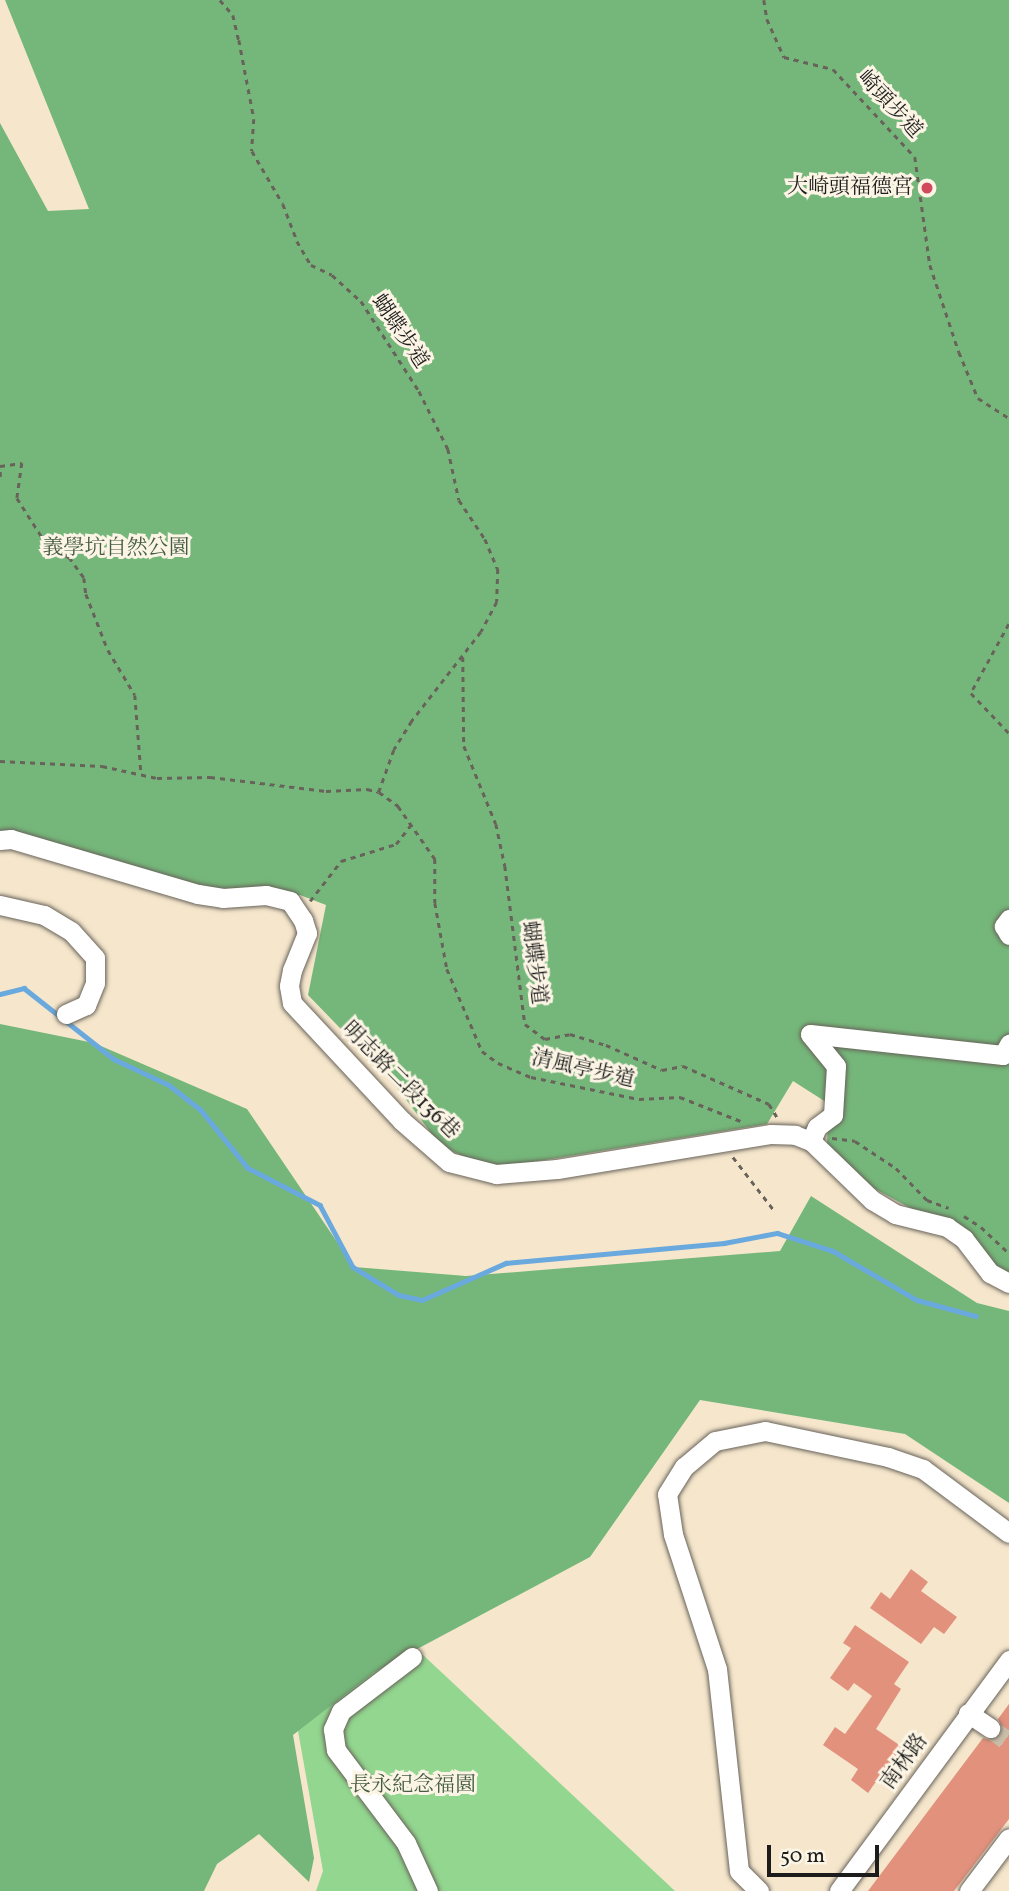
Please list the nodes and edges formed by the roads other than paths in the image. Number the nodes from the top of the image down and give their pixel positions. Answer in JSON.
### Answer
{"nodes":[{"id":1,"x":0,"y":839,"type":"edge"},
{"id":2,"x":0,"y":905,"type":"edge"},
{"id":3,"x":1009,"y":919,"type":"edge"},
{"id":4,"x":1009,"y":935,"type":"edge"},
{"id":5,"x":66,"y":1014,"type":"dead end"},
{"id":6,"x":1009,"y":1044,"type":"edge"},
{"id":7,"x":812,"y":1139,"type":"junction"},
{"id":8,"x":1009,"y":1283,"type":"edge"},
{"id":9,"x":1009,"y":1533,"type":"edge"},
{"id":10,"x":412,"y":1657,"type":"dead end"},
{"id":11,"x":1009,"y":1660,"type":"edge"},
{"id":12,"x":968,"y":1713,"type":"junction"},
{"id":13,"x":990,"y":1728,"type":"tunnel mouth"},
{"id":14,"x":1009,"y":1838,"type":"edge"},
{"id":15,"x":428,"y":1891,"type":"edge"},
{"id":16,"x":759,"y":1891,"type":"edge"},
{"id":17,"x":839,"y":1891,"type":"edge"},
{"id":18,"x":969,"y":1891,"type":"edge"}],
"edges":[{"from":1,"to":7,"type":"street","name":"明志路二段136巷"},
{"from":2,"to":5,"type":"street"},
{"from":3,"to":4,"type":"street"},
{"from":6,"to":7,"type":"street"},
{"from":7,"to":8,"type":"street"},
{"from":9,"to":16,"type":"street"},
{"from":10,"to":15,"type":"street"},
{"from":11,"to":12,"type":"street","name":"南林路"},
{"from":12,"to":13,"type":"street"},
{"from":12,"to":17,"type":"street","name":"南林路"},
{"from":14,"to":18,"type":"street"}]}
